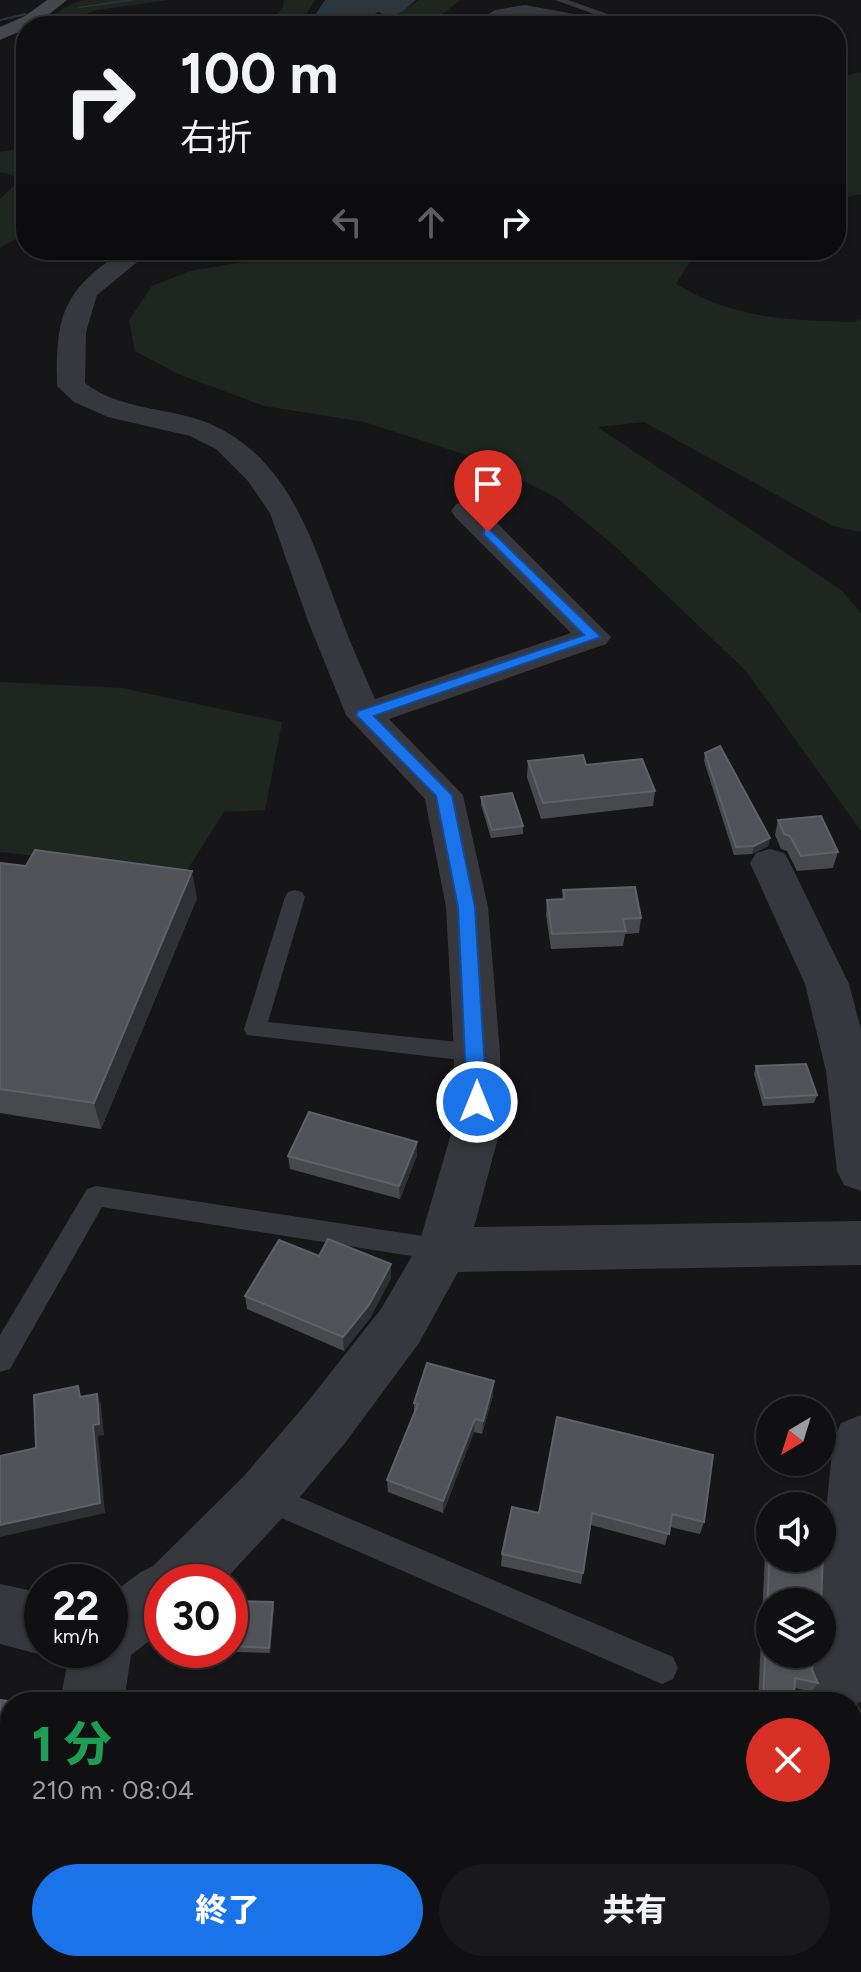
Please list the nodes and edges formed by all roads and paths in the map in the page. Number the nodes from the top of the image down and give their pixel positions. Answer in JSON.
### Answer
{"nodes":[{"id":1,"x":58,"y":0,"type":"edge"},
{"id":2,"x":559,"y":0,"type":"edge"},
{"id":3,"x":36,"y":16,"type":"edge"},
{"id":4,"x":493,"y":16,"type":"edge"},
{"id":5,"x":561,"y":16,"type":"edge"},
{"id":6,"x":606,"y":16,"type":"edge"},
{"id":7,"x":126,"y":260,"type":"edge"},
{"id":8,"x":467,"y":511,"type":"dead end"},
{"id":9,"x":364,"y":715,"type":"junction"},
{"id":10,"x":770,"y":863,"type":"dead end"},
{"id":11,"x":295,"y":897,"type":"dead end"},
{"id":12,"x":477,"y":1053,"type":"junction"},
{"id":13,"x":861,"y":1171,"type":"edge"},
{"id":14,"x":861,"y":1243,"type":"edge"},
{"id":15,"x":443,"y":1250,"type":"junction"},
{"id":16,"x":0,"y":1360,"type":"edge"},
{"id":17,"x":861,"y":1442,"type":"edge"},
{"id":18,"x":264,"y":1496,"type":"junction"},
{"id":19,"x":199,"y":1564,"type":"edge"},
{"id":20,"x":144,"y":1607,"type":"edge"},
{"id":21,"x":0,"y":1614,"type":"edge"},
{"id":22,"x":128,"y":1619,"type":"edge"},
{"id":23,"x":24,"y":1620,"type":"edge"},
{"id":24,"x":98,"y":1668,"type":"edge"},
{"id":25,"x":662,"y":1668,"type":"dead end"},
{"id":26,"x":841,"y":1679,"type":"dead end"},
{"id":27,"x":94,"y":1692,"type":"edge"}],
"edges":[{"from":1,"to":3,"type":"street"},
{"from":2,"to":6,"type":"lane"},
{"from":4,"to":5,"type":"street"},
{"from":7,"to":9,"type":"street"},
{"from":8,"to":9,"type":"street"},
{"from":9,"to":12,"type":"street"},
{"from":10,"to":13,"type":"street"},
{"from":11,"to":12,"type":"lane"},
{"from":12,"to":15,"type":"street"},
{"from":14,"to":15,"type":"street"},
{"from":15,"to":16,"type":"lane"},
{"from":15,"to":18,"type":"street"},
{"from":17,"to":26,"type":"street"},
{"from":18,"to":19,"type":"street"},
{"from":18,"to":25,"type":"lane"},
{"from":20,"to":22,"type":"street"},
{"from":21,"to":23,"type":"street"},
{"from":24,"to":27,"type":"street"}]}
